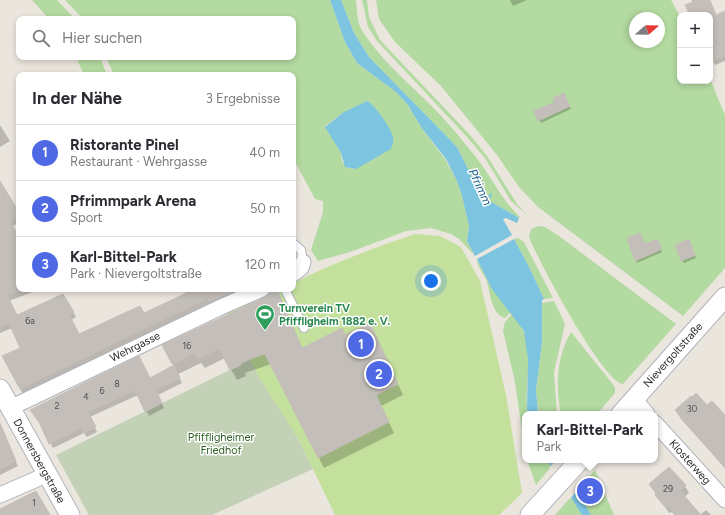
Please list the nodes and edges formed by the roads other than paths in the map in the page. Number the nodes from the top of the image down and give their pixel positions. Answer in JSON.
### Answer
{"nodes":[{"id":1,"x":296,"y":246,"type":"edge"},
{"id":2,"x":303,"y":262,"type":"joint"},
{"id":3,"x":296,"y":272,"type":"edge"},
{"id":4,"x":255,"y":292,"type":"edge"},
{"id":5,"x":286,"y":292,"type":"edge"},
{"id":6,"x":725,"y":297,"type":"edge"},
{"id":7,"x":304,"y":328,"type":"dead end"},
{"id":8,"x":0,"y":389,"type":"edge"},
{"id":9,"x":634,"y":399,"type":"junction"},
{"id":10,"x":10,"y":408,"type":"junction"},
{"id":11,"x":624,"y":411,"type":"edge"},
{"id":12,"x":644,"y":411,"type":"edge"},
{"id":13,"x":658,"y":426,"type":"edge"},
{"id":14,"x":577,"y":463,"type":"edge"},
{"id":15,"x":46,"y":476,"type":"junction"},
{"id":16,"x":0,"y":495,"type":"edge"},
{"id":17,"x":725,"y":500,"type":"edge"},
{"id":18,"x":70,"y":515,"type":"edge"},
{"id":19,"x":530,"y":515,"type":"edge"}],
"edges":[{"from":1,"to":2,"type":"lane"},
{"from":2,"to":3,"type":"street"},
{"from":4,"to":10,"type":"street","name":"Wehrgasse"},
{"from":5,"to":7,"type":"lane"},
{"from":6,"to":9,"type":"street","name":"Nievergoltstraße"},
{"from":8,"to":10,"type":"street","name":"Donnersbergstraße"},
{"from":9,"to":11,"type":"street","name":"Nievergoltstraße"},
{"from":9,"to":12,"type":"street"},
{"from":10,"to":15,"type":"street","name":"Donnersbergstraße"},
{"from":13,"to":17,"type":"street","name":"Klosterweg"},
{"from":14,"to":19,"type":"street"},
{"from":15,"to":16,"type":"street"},
{"from":15,"to":18,"type":"street","name":"Donnersbergstraße"}]}
